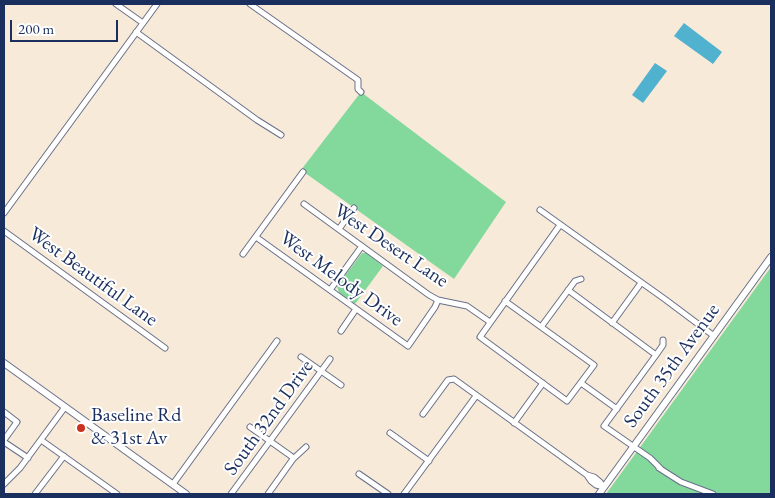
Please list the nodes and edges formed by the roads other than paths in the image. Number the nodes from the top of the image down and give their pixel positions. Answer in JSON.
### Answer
{"nodes":[{"id":1,"x":116,"y":4,"type":"edge"},
{"id":2,"x":157,"y":4,"type":"edge"},
{"id":3,"x":250,"y":4,"type":"edge"},
{"id":4,"x":143,"y":23,"type":"junction"},
{"id":5,"x":136,"y":32,"type":"junction"},
{"id":6,"x":361,"y":92,"type":"dead end"},
{"id":7,"x":281,"y":135,"type":"dead end"},
{"id":8,"x":303,"y":172,"type":"dead end"},
{"id":9,"x":304,"y":204,"type":"dead end"},
{"id":10,"x":354,"y":208,"type":"dead end"},
{"id":11,"x":540,"y":210,"type":"dead end"},
{"id":12,"x":4,"y":213,"type":"edge"},
{"id":13,"x":560,"y":225,"type":"junction"},
{"id":14,"x":338,"y":230,"type":"junction"},
{"id":15,"x":4,"y":231,"type":"edge"},
{"id":16,"x":256,"y":237,"type":"junction"},
{"id":17,"x":362,"y":246,"type":"junction"},
{"id":18,"x":243,"y":254,"type":"dead end"},
{"id":19,"x":771,"y":257,"type":"edge"},
{"id":20,"x":581,"y":279,"type":"dead end"},
{"id":21,"x":641,"y":283,"type":"junction"},
{"id":22,"x":330,"y":290,"type":"junction"},
{"id":23,"x":568,"y":290,"type":"junction"},
{"id":24,"x":438,"y":300,"type":"junction"},
{"id":25,"x":506,"y":301,"type":"junction"},
{"id":26,"x":356,"y":309,"type":"junction"},
{"id":27,"x":490,"y":322,"type":"junction"},
{"id":28,"x":612,"y":323,"type":"junction"},
{"id":29,"x":541,"y":327,"type":"junction"},
{"id":30,"x":341,"y":331,"type":"dead end"},
{"id":31,"x":714,"y":336,"type":"junction"},
{"id":32,"x":663,"y":340,"type":"dead end"},
{"id":33,"x":276,"y":341,"type":"dead end"},
{"id":34,"x":165,"y":348,"type":"dead end"},
{"id":35,"x":656,"y":355,"type":"junction"},
{"id":36,"x":301,"y":357,"type":"dead end"},
{"id":37,"x":330,"y":359,"type":"dead end"},
{"id":38,"x":4,"y":363,"type":"edge"},
{"id":39,"x":321,"y":371,"type":"junction"},
{"id":40,"x":543,"y":383,"type":"junction"},
{"id":41,"x":581,"y":383,"type":"junction"},
{"id":42,"x":341,"y":385,"type":"dead end"},
{"id":43,"x":476,"y":396,"type":"junction"},
{"id":44,"x":65,"y":407,"type":"junction"},
{"id":45,"x":617,"y":409,"type":"junction"},
{"id":46,"x":4,"y":412,"type":"edge"},
{"id":47,"x":423,"y":414,"type":"dead end"},
{"id":48,"x":514,"y":423,"type":"junction"},
{"id":49,"x":250,"y":426,"type":"dead end"},
{"id":50,"x":390,"y":433,"type":"dead end"},
{"id":51,"x":41,"y":440,"type":"junction"},
{"id":52,"x":4,"y":441,"type":"edge"},
{"id":53,"x":270,"y":441,"type":"junction"},
{"id":54,"x":306,"y":447,"type":"dead end"},
{"id":55,"x":634,"y":447,"type":"junction"},
{"id":56,"x":64,"y":456,"type":"junction"},
{"id":57,"x":291,"y":456,"type":"dead end"},
{"id":58,"x":28,"y":458,"type":"junction"},
{"id":59,"x":428,"y":461,"type":"junction"},
{"id":60,"x":359,"y":474,"type":"dead end"},
{"id":61,"x":4,"y":484,"type":"edge"},
{"id":62,"x":173,"y":484,"type":"junction"},
{"id":63,"x":604,"y":487,"type":"junction"},
{"id":64,"x":38,"y":493,"type":"edge"},
{"id":65,"x":117,"y":494,"type":"edge"},
{"id":66,"x":186,"y":494,"type":"edge"},
{"id":67,"x":231,"y":494,"type":"edge"},
{"id":68,"x":268,"y":494,"type":"edge"},
{"id":69,"x":388,"y":494,"type":"edge"},
{"id":70,"x":404,"y":494,"type":"edge"},
{"id":71,"x":599,"y":494,"type":"edge"},
{"id":72,"x":713,"y":494,"type":"edge"}],
"edges":[{"from":1,"to":4,"type":"street"},
{"from":2,"to":4,"type":"street"},
{"from":3,"to":6,"type":"street"},
{"from":4,"to":5,"type":"street"},
{"from":5,"to":7,"type":"street"},
{"from":5,"to":12,"type":"street"},
{"from":8,"to":16,"type":"street"},
{"from":9,"to":14,"type":"street","name":"West Desert Lane"},
{"from":10,"to":14,"type":"street"},
{"from":11,"to":13,"type":"street"},
{"from":13,"to":21,"type":"street"},
{"from":13,"to":25,"type":"street"},
{"from":14,"to":17,"type":"street","name":"West Desert Lane"},
{"from":15,"to":34,"type":"street","name":"West Beautiful Lane"},
{"from":16,"to":18,"type":"street"},
{"from":16,"to":22,"type":"street","name":"West Melody Drive"},
{"from":17,"to":22,"type":"street"},
{"from":17,"to":24,"type":"street","name":"West Desert Lane"},
{"from":19,"to":31,"type":"main road","name":"South 35th Avenue"},
{"from":20,"to":23,"type":"street"},
{"from":21,"to":28,"type":"street"},
{"from":21,"to":31,"type":"street"},
{"from":22,"to":26,"type":"street","name":"West Melody Drive"},
{"from":23,"to":28,"type":"street"},
{"from":23,"to":29,"type":"street"},
{"from":24,"to":26,"type":"street","name":"West Melody Drive"},
{"from":24,"to":27,"type":"street","name":"West Desert Lane"},
{"from":25,"to":27,"type":"street"},
{"from":25,"to":29,"type":"street"},
{"from":26,"to":30,"type":"street"},
{"from":27,"to":40,"type":"street"},
{"from":28,"to":35,"type":"street"},
{"from":29,"to":41,"type":"street"},
{"from":31,"to":55,"type":"main road","name":"South 35th Avenue"},
{"from":32,"to":35,"type":"street"},
{"from":33,"to":62,"type":"street"},
{"from":35,"to":45,"type":"street"},
{"from":36,"to":39,"type":"street"},
{"from":37,"to":39,"type":"street","name":"South 32nd Drive"},
{"from":38,"to":44,"type":"main road"},
{"from":39,"to":42,"type":"street"},
{"from":39,"to":53,"type":"street","name":"South 32nd Drive"},
{"from":40,"to":41,"type":"street"},
{"from":40,"to":48,"type":"street"},
{"from":41,"to":45,"type":"street"},
{"from":43,"to":47,"type":"street"},
{"from":43,"to":48,"type":"street"},
{"from":43,"to":59,"type":"street"},
{"from":44,"to":51,"type":"street"},
{"from":44,"to":62,"type":"main road"},
{"from":45,"to":55,"type":"street"},
{"from":46,"to":52,"type":"street"},
{"from":48,"to":63,"type":"street"},
{"from":49,"to":53,"type":"street"},
{"from":50,"to":59,"type":"street"},
{"from":51,"to":56,"type":"street"},
{"from":51,"to":58,"type":"street"},
{"from":52,"to":58,"type":"street"},
{"from":53,"to":57,"type":"street"},
{"from":53,"to":67,"type":"street","name":"South 32nd Drive"},
{"from":54,"to":68,"type":"street"},
{"from":55,"to":63,"type":"main road","name":"South 35th Avenue"},
{"from":55,"to":72,"type":"street"},
{"from":56,"to":64,"type":"street"},
{"from":56,"to":65,"type":"street"},
{"from":58,"to":61,"type":"street"},
{"from":59,"to":70,"type":"street"},
{"from":60,"to":69,"type":"street"},
{"from":62,"to":66,"type":"main road"},
{"from":63,"to":71,"type":"main road","name":"South 35th Avenue"}]}
